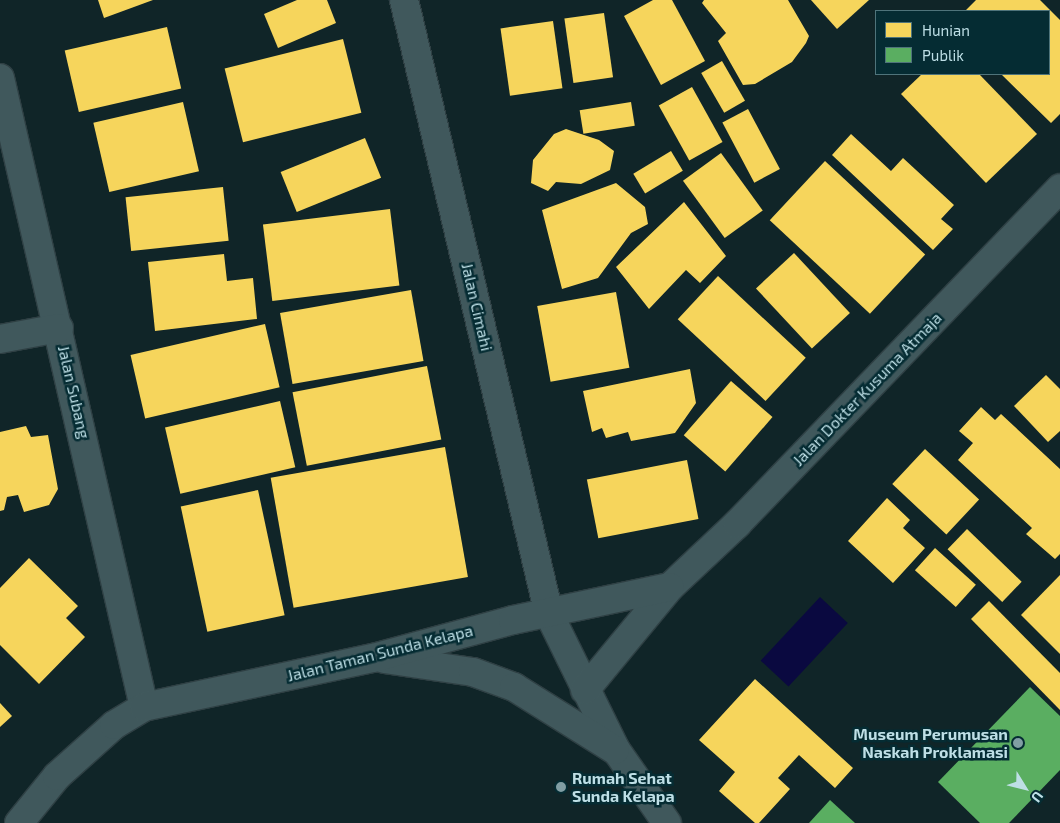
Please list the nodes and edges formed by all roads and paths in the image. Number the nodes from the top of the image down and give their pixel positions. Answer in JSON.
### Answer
{"nodes":[{"id":1,"x":409,"y":1,"type":"edge"},
{"id":2,"x":0,"y":78,"type":"edge"},
{"id":3,"x":1060,"y":188,"type":"edge"},
{"id":4,"x":59,"y":328,"type":"junction"},
{"id":5,"x":0,"y":338,"type":"edge"},
{"id":6,"x":670,"y":586,"type":"junction"},
{"id":7,"x":549,"y":614,"type":"junction"},
{"id":8,"x":373,"y":658,"type":"junction"},
{"id":9,"x":586,"y":690,"type":"junction"},
{"id":10,"x":144,"y":707,"type":"junction"},
{"id":11,"x":616,"y":750,"type":"junction"},
{"id":12,"x":19,"y":823,"type":"edge"},
{"id":13,"x":667,"y":823,"type":"edge"}],
"edges":[{"from":1,"to":7,"type":"street","name":"Jalan Cimahi"},
{"from":2,"to":4,"type":"street","name":"Jalan Subang"},
{"from":3,"to":6,"type":"street","name":"Jalan Dokter Kusuma Atmaja"},
{"from":4,"to":5,"type":"street"},
{"from":4,"to":10,"type":"street","name":"Jalan Subang"},
{"from":6,"to":7,"type":"street","name":"Jalan Dokter Kusuma Atmaja"},
{"from":6,"to":9,"type":"street","name":"Jalan Dokter Kusuma Atmaja"},
{"from":7,"to":8,"type":"street","name":"Jalan Taman Sunda Kelapa"},
{"from":7,"to":9,"type":"street"},
{"from":8,"to":10,"type":"street","name":"Jalan Taman Sunda Kelapa"},
{"from":8,"to":11,"type":"street"},
{"from":9,"to":11,"type":"street"},
{"from":10,"to":12,"type":"street","name":"Jalan Taman Sunda Kelapa"},
{"from":11,"to":13,"type":"street"}]}
